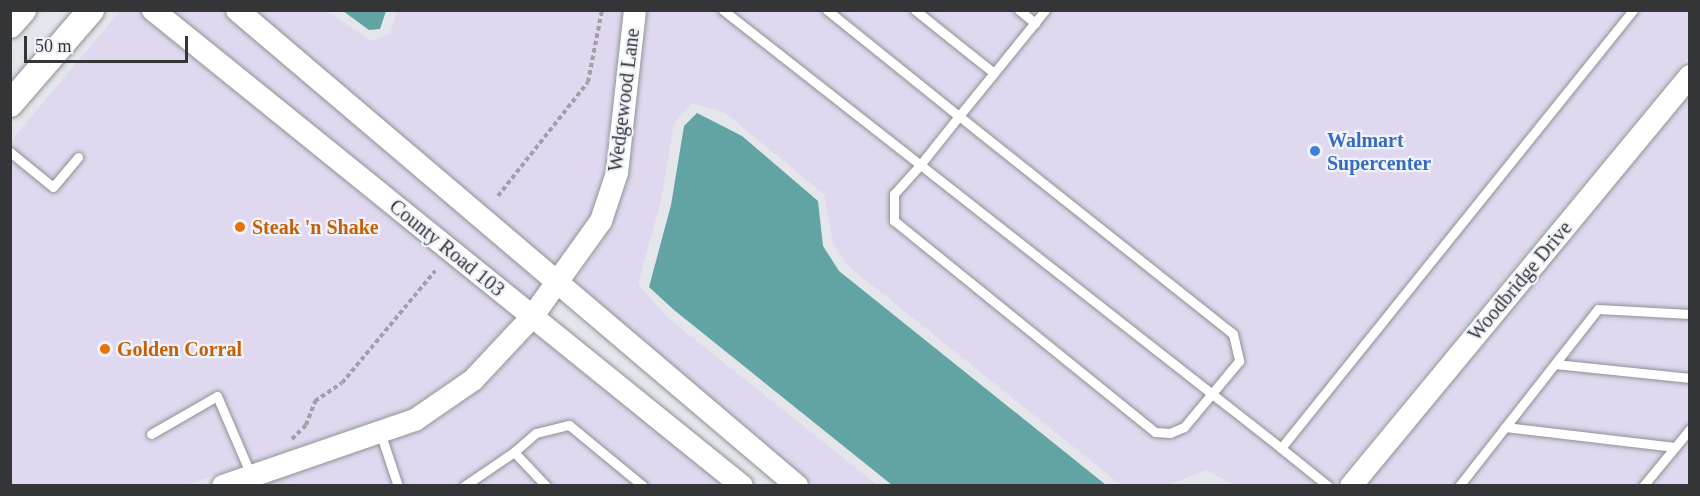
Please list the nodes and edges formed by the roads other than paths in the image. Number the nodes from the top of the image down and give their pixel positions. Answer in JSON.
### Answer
{"nodes":[{"id":1,"x":22,"y":10,"type":"edge"},
{"id":2,"x":91,"y":10,"type":"edge"},
{"id":3,"x":153,"y":10,"type":"edge"},
{"id":4,"x":237,"y":10,"type":"edge"},
{"id":5,"x":635,"y":10,"type":"edge"},
{"id":6,"x":723,"y":10,"type":"edge"},
{"id":7,"x":826,"y":10,"type":"edge"},
{"id":8,"x":915,"y":10,"type":"edge"},
{"id":9,"x":1018,"y":10,"type":"edge"},
{"id":10,"x":1045,"y":10,"type":"edge"},
{"id":11,"x":1633,"y":10,"type":"edge"},
{"id":12,"x":1035,"y":23,"type":"junction"},
{"id":13,"x":10,"y":25,"type":"edge"},
{"id":14,"x":994,"y":73,"type":"junction"},
{"id":15,"x":1689,"y":76,"type":"edge"},
{"id":16,"x":10,"y":104,"type":"edge"},
{"id":17,"x":959,"y":116,"type":"junction"},
{"id":18,"x":10,"y":152,"type":"edge"},
{"id":19,"x":78,"y":157,"type":"dead end"},
{"id":20,"x":920,"y":165,"type":"junction"},
{"id":21,"x":558,"y":283,"type":"junction"},
{"id":22,"x":1689,"y":314,"type":"edge"},
{"id":23,"x":532,"y":317,"type":"junction"},
{"id":24,"x":1555,"y":364,"type":"junction"},
{"id":25,"x":1689,"y":378,"type":"edge"},
{"id":26,"x":1213,"y":395,"type":"junction"},
{"id":27,"x":1505,"y":427,"type":"junction"},
{"id":28,"x":1689,"y":429,"type":"edge"},
{"id":29,"x":380,"y":432,"type":"junction"},
{"id":30,"x":151,"y":434,"type":"dead end"},
{"id":31,"x":1675,"y":447,"type":"junction"},
{"id":32,"x":1281,"y":448,"type":"junction"},
{"id":33,"x":514,"y":452,"type":"junction"},
{"id":34,"x":253,"y":481,"type":"edge"},
{"id":35,"x":223,"y":486,"type":"edge"},
{"id":36,"x":398,"y":486,"type":"edge"},
{"id":37,"x":464,"y":486,"type":"edge"},
{"id":38,"x":546,"y":486,"type":"edge"},
{"id":39,"x":643,"y":486,"type":"edge"},
{"id":40,"x":742,"y":486,"type":"edge"},
{"id":41,"x":797,"y":486,"type":"edge"},
{"id":42,"x":1328,"y":486,"type":"edge"},
{"id":43,"x":1350,"y":486,"type":"edge"},
{"id":44,"x":1459,"y":486,"type":"edge"},
{"id":45,"x":1643,"y":486,"type":"edge"}],
"edges":[{"from":1,"to":13,"type":"main road"},
{"from":2,"to":16,"type":"main road"},
{"from":3,"to":23,"type":"street","name":"County Road 103"},
{"from":4,"to":21,"type":"street"},
{"from":5,"to":21,"type":"street","name":"Wedgewood Lane"},
{"from":6,"to":20,"type":"lane"},
{"from":7,"to":17,"type":"lane"},
{"from":8,"to":14,"type":"lane"},
{"from":9,"to":12,"type":"lane"},
{"from":10,"to":12,"type":"lane"},
{"from":11,"to":32,"type":"lane"},
{"from":12,"to":14,"type":"lane"},
{"from":14,"to":17,"type":"lane"},
{"from":15,"to":43,"type":"street","name":"Woodbridge Drive"},
{"from":17,"to":20,"type":"lane"},
{"from":17,"to":26,"type":"lane"},
{"from":18,"to":19,"type":"lane"},
{"from":20,"to":26,"type":"lane"},
{"from":20,"to":26,"type":"lane"},
{"from":21,"to":23,"type":"street","name":"Wedgewood Lane"},
{"from":21,"to":41,"type":"street"},
{"from":22,"to":24,"type":"lane"},
{"from":23,"to":29,"type":"street"},
{"from":23,"to":40,"type":"street","name":"County Road 103"},
{"from":24,"to":25,"type":"lane"},
{"from":24,"to":27,"type":"lane"},
{"from":26,"to":32,"type":"lane"},
{"from":27,"to":31,"type":"lane"},
{"from":27,"to":44,"type":"lane"},
{"from":28,"to":31,"type":"lane"},
{"from":29,"to":34,"type":"street"},
{"from":29,"to":36,"type":"lane"},
{"from":30,"to":34,"type":"lane"},
{"from":31,"to":45,"type":"lane"},
{"from":32,"to":42,"type":"lane"},
{"from":33,"to":37,"type":"lane"},
{"from":33,"to":38,"type":"lane"},
{"from":33,"to":39,"type":"lane"},
{"from":34,"to":35,"type":"street"}]}
